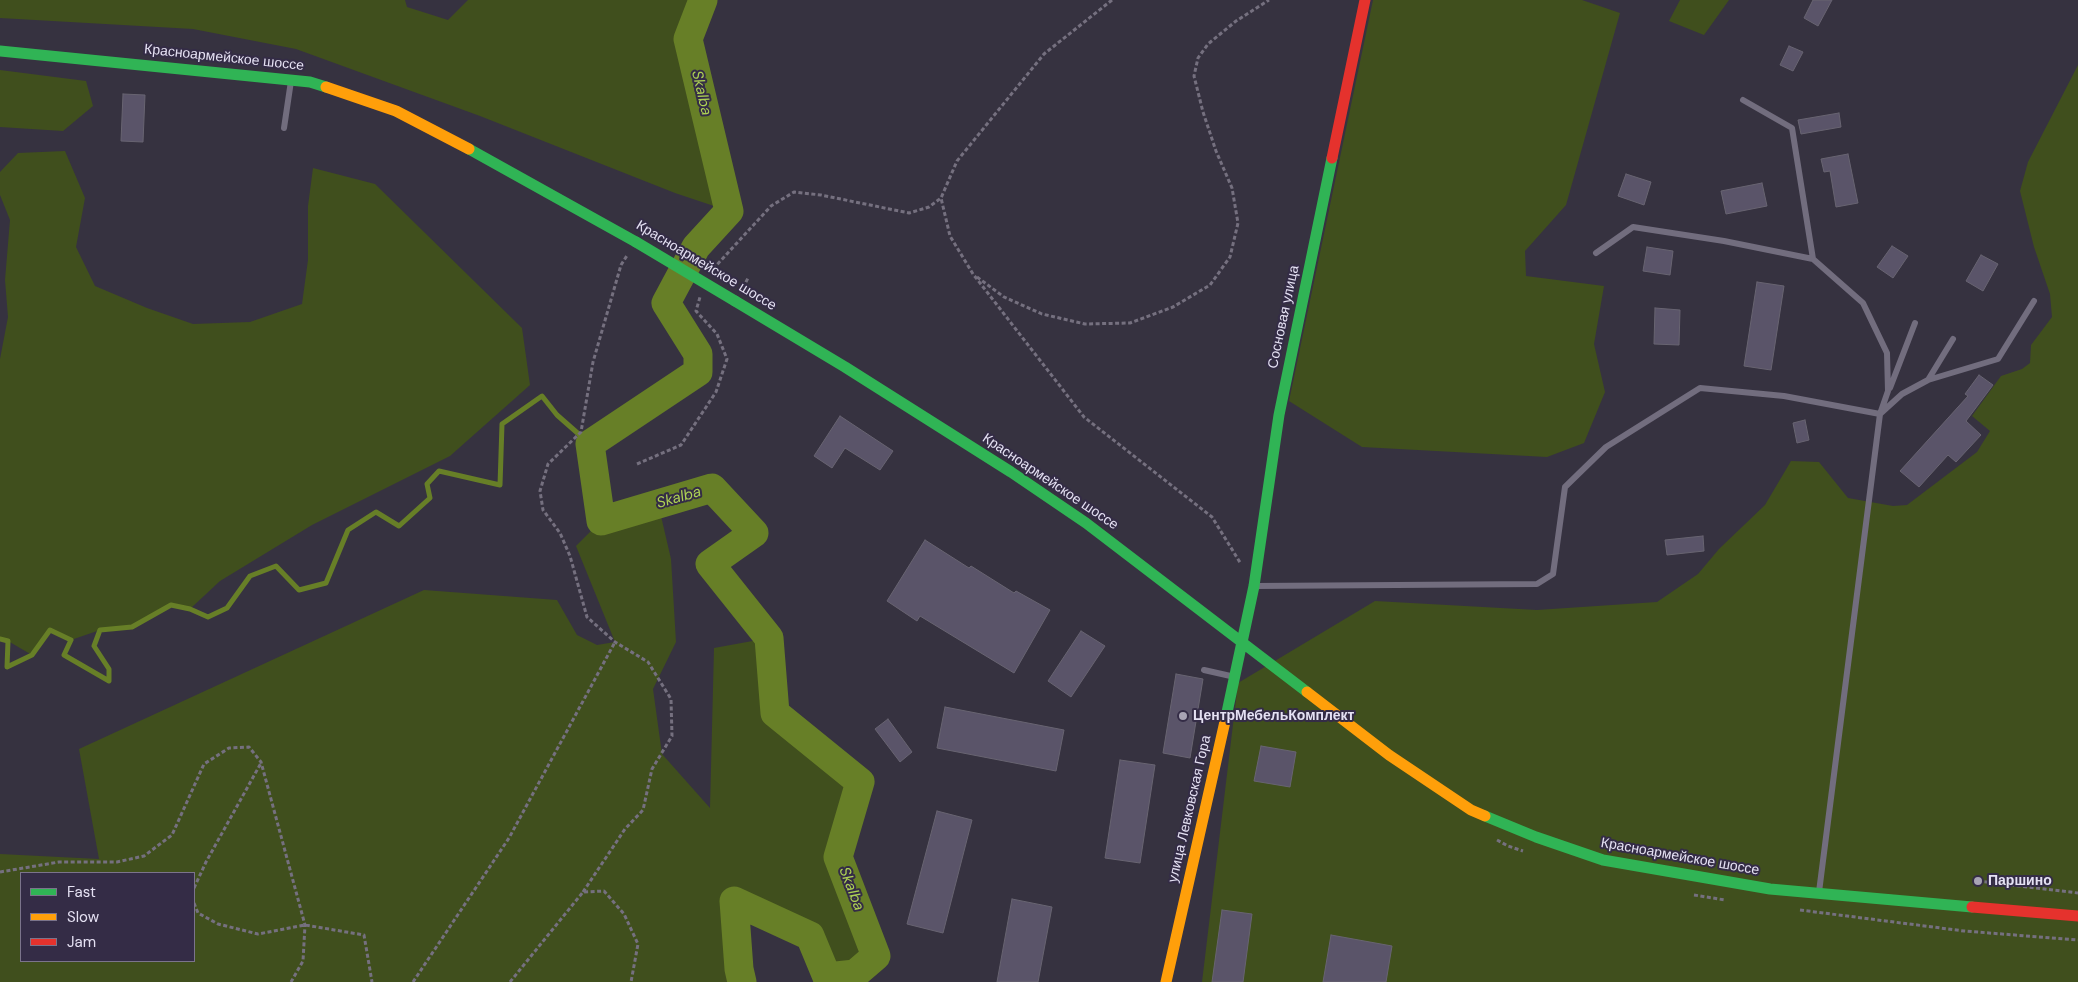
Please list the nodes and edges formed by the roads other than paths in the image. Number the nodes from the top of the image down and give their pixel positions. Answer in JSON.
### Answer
{"nodes":[{"id":1,"x":1365,"y":0,"type":"edge"},
{"id":2,"x":0,"y":51,"type":"edge"},
{"id":3,"x":291,"y":79,"type":"junction"},
{"id":4,"x":1743,"y":100,"type":"dead end"},
{"id":5,"x":284,"y":128,"type":"dead end"},
{"id":6,"x":1596,"y":254,"type":"dead end"},
{"id":7,"x":1814,"y":259,"type":"junction"},
{"id":8,"x":2034,"y":301,"type":"dead end"},
{"id":9,"x":1915,"y":323,"type":"dead end"},
{"id":10,"x":1953,"y":339,"type":"dead end"},
{"id":11,"x":1928,"y":380,"type":"junction"},
{"id":12,"x":1888,"y":391,"type":"junction"},
{"id":13,"x":1880,"y":414,"type":"junction"},
{"id":14,"x":1254,"y":586,"type":"junction"},
{"id":15,"x":1243,"y":642,"type":"junction"},
{"id":16,"x":1204,"y":670,"type":"dead end"},
{"id":17,"x":1235,"y":677,"type":"junction"},
{"id":18,"x":1819,"y":893,"type":"junction"},
{"id":19,"x":2078,"y":916,"type":"edge"},
{"id":20,"x":1166,"y":982,"type":"edge"}],
"edges":[{"from":1,"to":14,"type":"main road","name":"Сосновая улица"},
{"from":2,"to":3,"type":"main road","name":"Красноармейское шоссе"},
{"from":3,"to":5,"type":"lane"},
{"from":3,"to":15,"type":"main road","name":"Красноармейское шоссе","bridge":true},
{"from":4,"to":7,"type":"lane"},
{"from":6,"to":7,"type":"lane"},
{"from":7,"to":12,"type":"lane"},
{"from":8,"to":11,"type":"lane"},
{"from":9,"to":12,"type":"lane"},
{"from":10,"to":11,"type":"lane"},
{"from":11,"to":13,"type":"lane"},
{"from":12,"to":13,"type":"lane"},
{"from":13,"to":14,"type":"lane"},
{"from":13,"to":18,"type":"lane"},
{"from":14,"to":15,"type":"main road","name":"Сосновая улица"},
{"from":15,"to":17,"type":"main road","name":"улица Левковская Гора"},
{"from":15,"to":18,"type":"main road","name":"Красноармейское шоссе"},
{"from":16,"to":17,"type":"lane"},
{"from":17,"to":20,"type":"main road","name":"улица Левковская Гора"},
{"from":18,"to":19,"type":"main road","name":"Красноармейское шоссе"}]}
